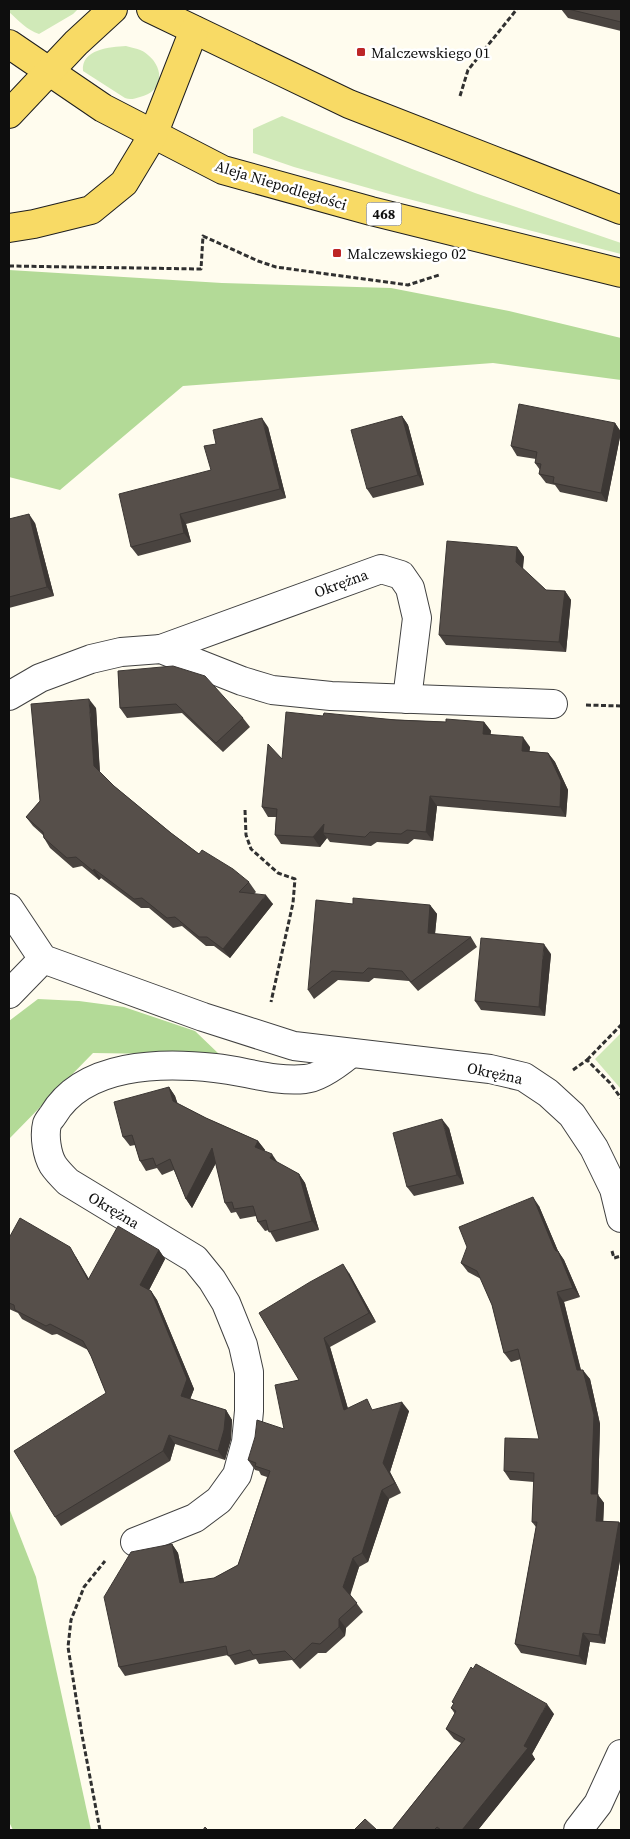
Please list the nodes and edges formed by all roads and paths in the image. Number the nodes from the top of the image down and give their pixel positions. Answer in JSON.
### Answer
{"nodes":[{"id":1,"x":113,"y":9,"type":"edge"},
{"id":2,"x":151,"y":9,"type":"edge"},
{"id":3,"x":516,"y":9,"type":"edge"},
{"id":4,"x":194,"y":30,"type":"junction"},
{"id":5,"x":9,"y":44,"type":"edge"},
{"id":6,"x":48,"y":72,"type":"junction"},
{"id":7,"x":460,"y":96,"type":"dead end"},
{"id":8,"x":9,"y":114,"type":"edge"},
{"id":9,"x":153,"y":135,"type":"junction"},
{"id":10,"x":621,"y":210,"type":"edge"},
{"id":11,"x":9,"y":228,"type":"edge"},
{"id":12,"x":9,"y":266,"type":"edge"},
{"id":13,"x":621,"y":273,"type":"edge"},
{"id":14,"x":439,"y":275,"type":"dead end"},
{"id":15,"x":162,"y":649,"type":"junction"},
{"id":16,"x":9,"y":696,"type":"edge"},
{"id":17,"x":407,"y":699,"type":"junction"},
{"id":18,"x":553,"y":704,"type":"dead end"},
{"id":19,"x":245,"y":810,"type":"dead end"},
{"id":20,"x":9,"y":908,"type":"edge"},
{"id":21,"x":43,"y":958,"type":"junction"},
{"id":22,"x":9,"y":994,"type":"edge"},
{"id":23,"x":271,"y":1004,"type":"dead end"},
{"id":24,"x":621,"y":1025,"type":"edge"},
{"id":25,"x":350,"y":1054,"type":"junction"},
{"id":26,"x":587,"y":1060,"type":"dead end"},
{"id":27,"x":621,"y":1218,"type":"edge"},
{"id":28,"x":611,"y":1249,"type":"dead end"},
{"id":29,"x":621,"y":1256,"type":"edge"},
{"id":30,"x":135,"y":1542,"type":"joint"},
{"id":31,"x":621,"y":1754,"type":"edge"},
{"id":32,"x":100,"y":1830,"type":"edge"},
{"id":33,"x":578,"y":1830,"type":"edge"}],
"edges":[{"from":1,"to":6,"type":"main road"},
{"from":2,"to":4,"type":"main road"},
{"from":3,"to":7,"type":"path"},
{"from":4,"to":9,"type":"main road"},
{"from":4,"to":10,"type":"main road"},
{"from":5,"to":6,"type":"main road","name":"Aleja Niepodległości","number":"468"},
{"from":6,"to":8,"type":"main road"},
{"from":6,"to":9,"type":"main road","name":"Aleja Niepodległości","number":"468"},
{"from":9,"to":11,"type":"main road"},
{"from":9,"to":13,"type":"main road","name":"Aleja Niepodległości","number":"468"},
{"from":12,"to":14,"type":"path"},
{"from":15,"to":16,"type":"street","name":"Okrężna"},
{"from":15,"to":17,"type":"street","name":"Okrężna"},
{"from":15,"to":17,"type":"street","name":"Okrężna"},
{"from":17,"to":18,"type":"street","name":"Okrężna"},
{"from":19,"to":23,"type":"path"},
{"from":20,"to":21,"type":"street"},
{"from":21,"to":22,"type":"street"},
{"from":21,"to":25,"type":"street","name":"Okrężna"},
{"from":24,"to":26,"type":"path"},
{"from":25,"to":27,"type":"street","name":"Okrężna"},
{"from":25,"to":30,"type":"street","name":"Okrężna"},
{"from":28,"to":29,"type":"path"},
{"from":30,"to":32,"type":"path"},
{"from":31,"to":33,"type":"street"}]}
